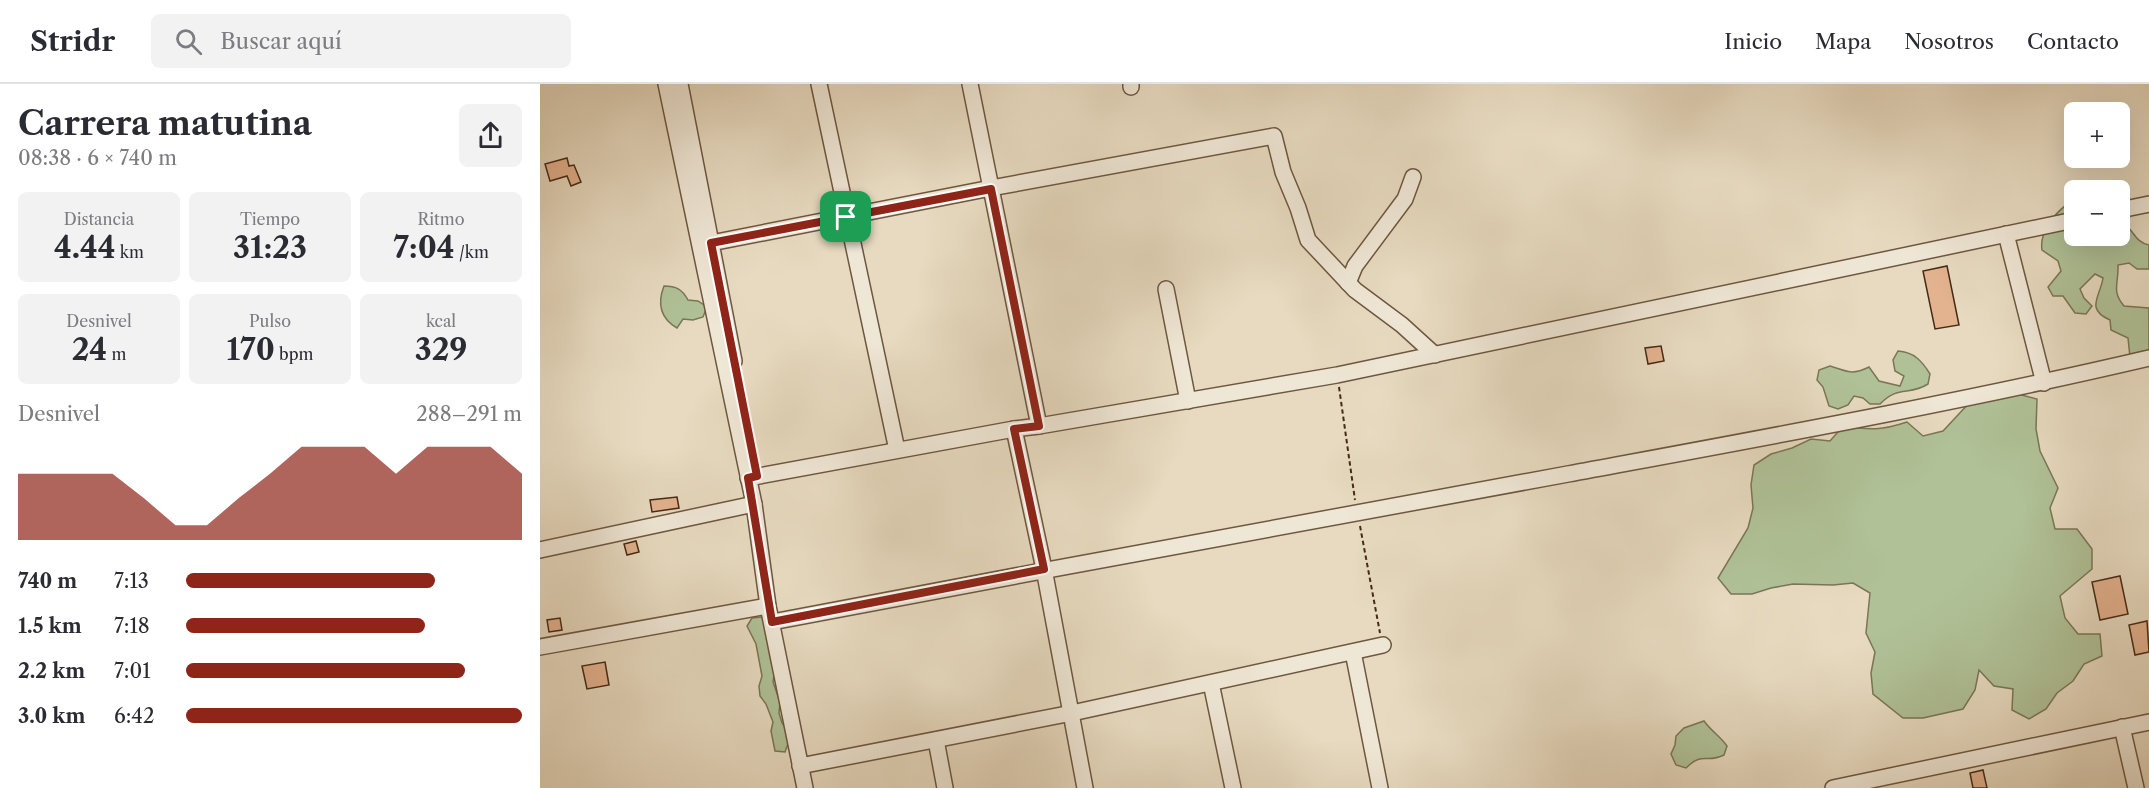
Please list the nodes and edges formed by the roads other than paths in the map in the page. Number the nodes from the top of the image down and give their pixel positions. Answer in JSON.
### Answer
{"nodes":[{"id":1,"x":666,"y":84,"type":"edge"},
{"id":2,"x":680,"y":84,"type":"edge"},
{"id":3,"x":819,"y":84,"type":"edge"},
{"id":4,"x":970,"y":84,"type":"edge"},
{"id":5,"x":1413,"y":177,"type":"dead end"},
{"id":6,"x":991,"y":189,"type":"junction"},
{"id":7,"x":2149,"y":204,"type":"edge"},
{"id":8,"x":2130,"y":208,"type":"edge"},
{"id":9,"x":846,"y":217,"type":"junction"},
{"id":10,"x":2064,"y":222,"type":"edge"},
{"id":11,"x":2006,"y":234,"type":"junction"},
{"id":12,"x":711,"y":243,"type":"junction"},
{"id":13,"x":1348,"y":283,"type":"junction"},
{"id":14,"x":1166,"y":289,"type":"dead end"},
{"id":15,"x":1435,"y":355,"type":"junction"},
{"id":16,"x":2149,"y":358,"type":"edge"},
{"id":17,"x":2044,"y":383,"type":"junction"},
{"id":18,"x":1188,"y":401,"type":"junction"},
{"id":19,"x":1039,"y":426,"type":"junction"},
{"id":20,"x":1014,"y":429,"type":"junction"},
{"id":21,"x":897,"y":450,"type":"junction"},
{"id":22,"x":753,"y":477,"type":"junction"},
{"id":23,"x":754,"y":504,"type":"junction"},
{"id":24,"x":540,"y":550,"type":"edge"},
{"id":25,"x":1044,"y":569,"type":"junction"},
{"id":26,"x":768,"y":606,"type":"junction"},
{"id":27,"x":772,"y":622,"type":"junction"},
{"id":28,"x":1383,"y":645,"type":"dead end"},
{"id":29,"x":540,"y":647,"type":"edge"},
{"id":30,"x":1353,"y":652,"type":"junction"},
{"id":31,"x":1211,"y":682,"type":"junction"},
{"id":32,"x":1072,"y":713,"type":"junction"},
{"id":33,"x":2149,"y":722,"type":"edge"},
{"id":34,"x":2122,"y":727,"type":"junction"},
{"id":35,"x":936,"y":740,"type":"junction"},
{"id":36,"x":800,"y":766,"type":"junction"},
{"id":37,"x":1911,"y":781,"type":"edge"},
{"id":38,"x":805,"y":788,"type":"edge"},
{"id":39,"x":945,"y":788,"type":"edge"},
{"id":40,"x":1085,"y":788,"type":"edge"},
{"id":41,"x":1233,"y":788,"type":"edge"},
{"id":42,"x":1380,"y":788,"type":"edge"},
{"id":43,"x":1833,"y":788,"type":"edge"},
{"id":44,"x":2136,"y":788,"type":"edge"}],
"edges":[{"from":1,"to":22,"type":"street"},
{"from":2,"to":12,"type":"street"},
{"from":3,"to":9,"type":"street"},
{"from":4,"to":6,"type":"street"},
{"from":5,"to":13,"type":"street"},
{"from":6,"to":9,"type":"street"},
{"from":6,"to":13,"type":"street"},
{"from":6,"to":19,"type":"street"},
{"from":7,"to":8,"type":"street"},
{"from":9,"to":12,"type":"street"},
{"from":9,"to":21,"type":"street"},
{"from":10,"to":11,"type":"street"},
{"from":11,"to":15,"type":"street"},
{"from":11,"to":17,"type":"street"},
{"from":12,"to":22,"type":"street"},
{"from":13,"to":15,"type":"street"},
{"from":14,"to":18,"type":"street"},
{"from":15,"to":18,"type":"street"},
{"from":16,"to":17,"type":"street"},
{"from":17,"to":25,"type":"street"},
{"from":18,"to":19,"type":"street"},
{"from":19,"to":20,"type":"street"},
{"from":20,"to":21,"type":"street"},
{"from":20,"to":25,"type":"street"},
{"from":21,"to":22,"type":"street"},
{"from":22,"to":23,"type":"street"},
{"from":23,"to":24,"type":"street"},
{"from":23,"to":26,"type":"street"},
{"from":25,"to":27,"type":"street"},
{"from":25,"to":32,"type":"street"},
{"from":26,"to":27,"type":"street"},
{"from":26,"to":29,"type":"street"},
{"from":27,"to":36,"type":"street"},
{"from":28,"to":30,"type":"street"},
{"from":30,"to":31,"type":"street"},
{"from":30,"to":42,"type":"street"},
{"from":31,"to":32,"type":"street"},
{"from":31,"to":41,"type":"street"},
{"from":32,"to":35,"type":"street"},
{"from":32,"to":40,"type":"street"},
{"from":33,"to":34,"type":"street"},
{"from":34,"to":37,"type":"street"},
{"from":34,"to":44,"type":"street"},
{"from":35,"to":36,"type":"street"},
{"from":35,"to":39,"type":"street"},
{"from":36,"to":38,"type":"street"},
{"from":37,"to":43,"type":"street"}]}
